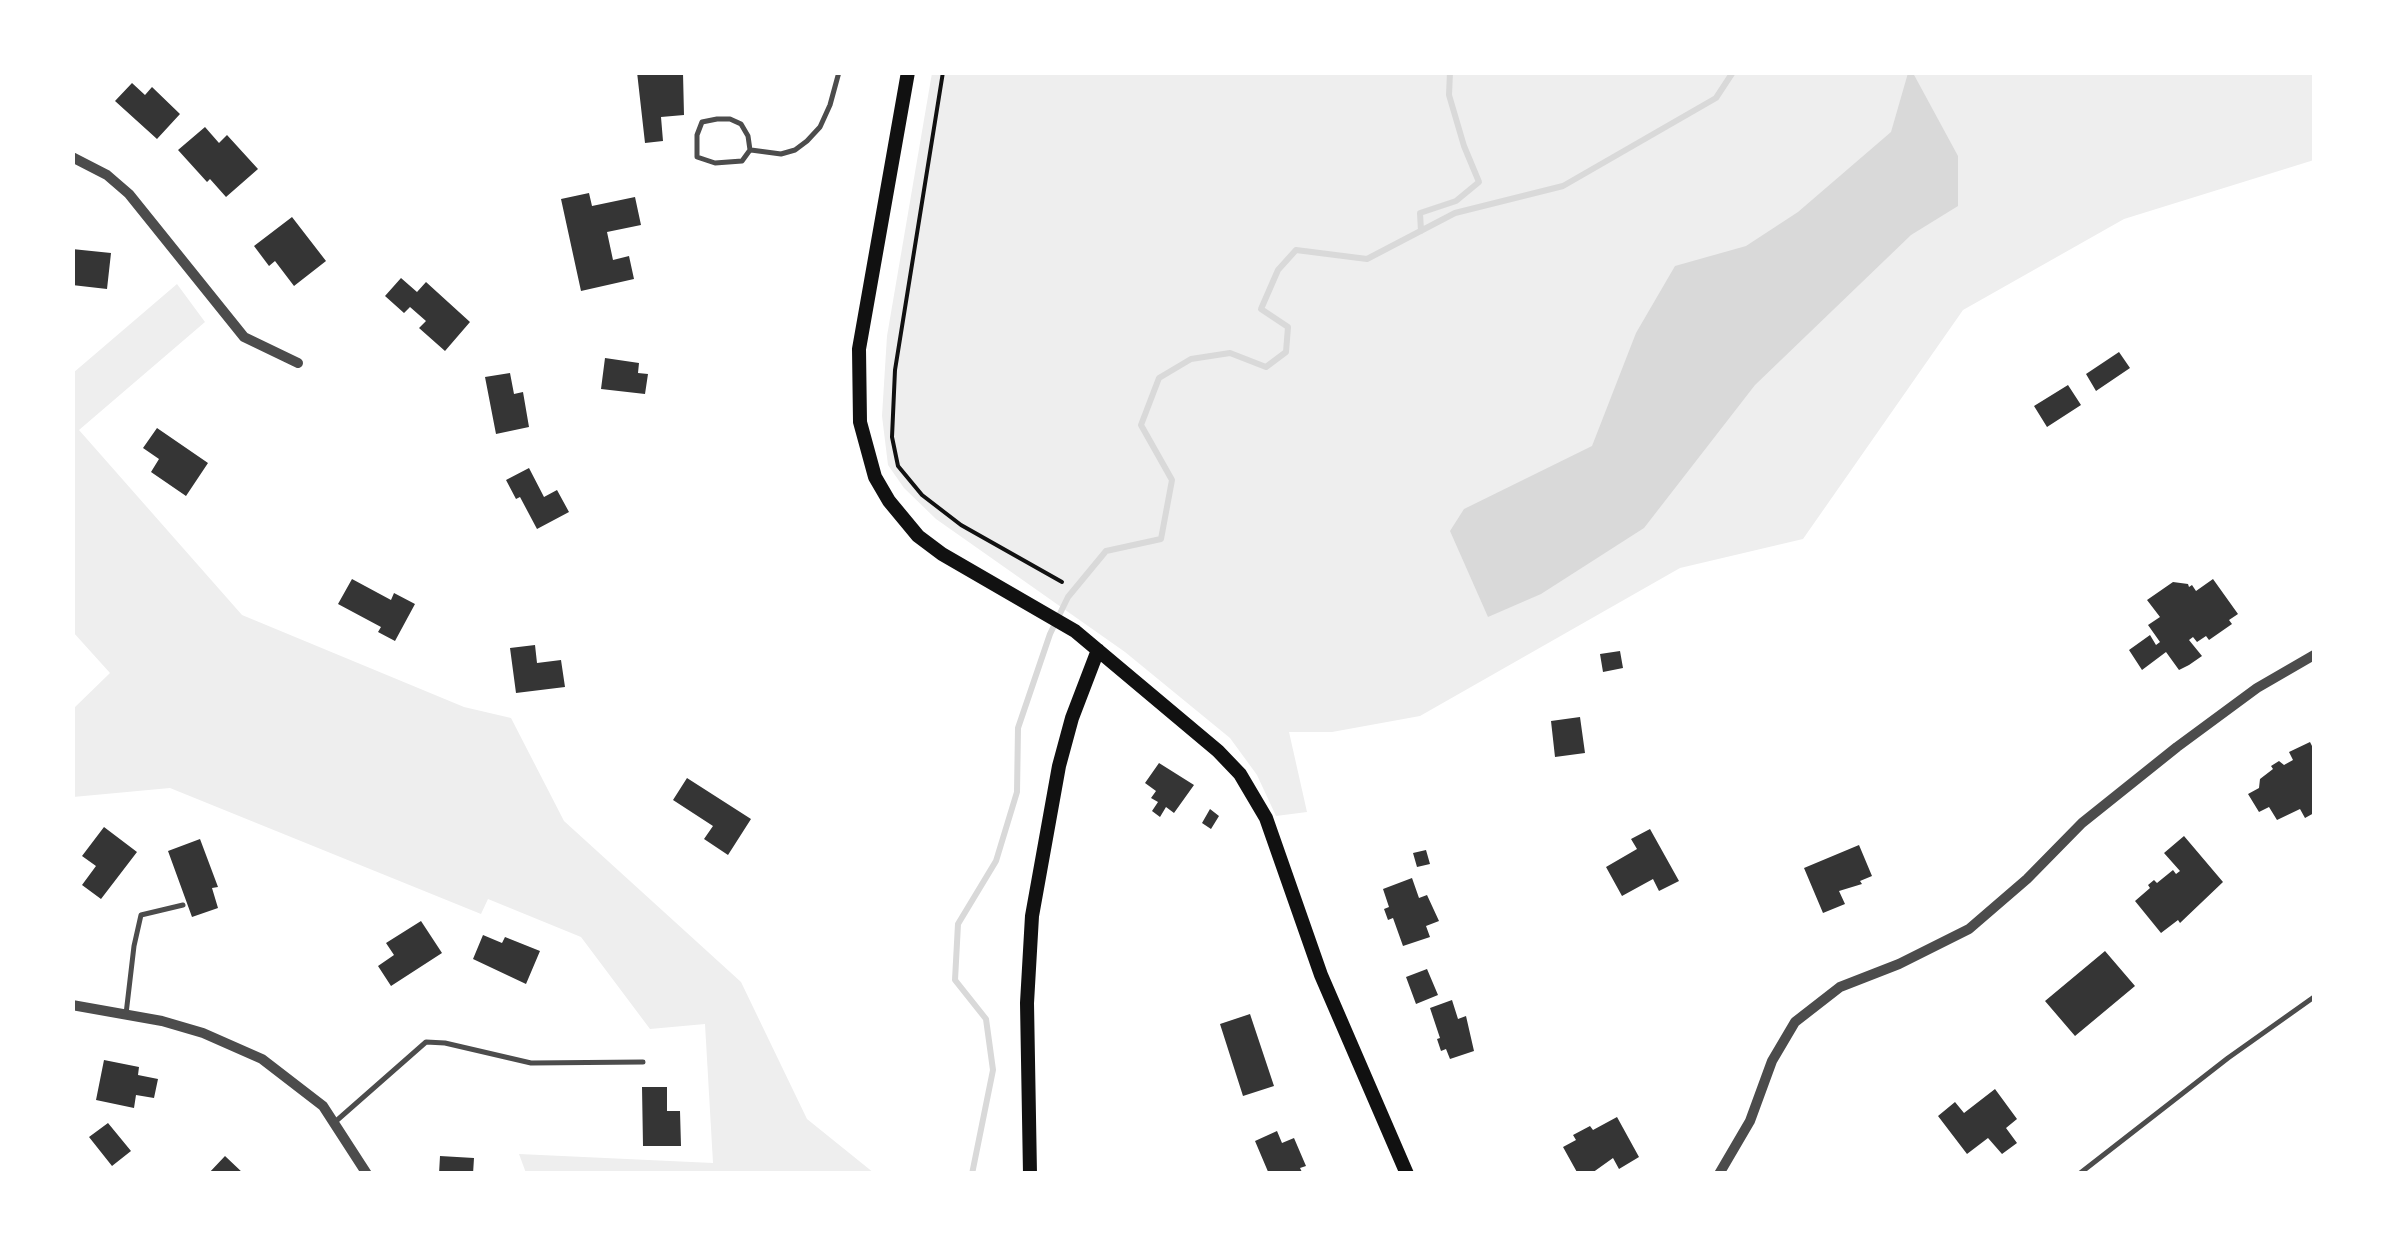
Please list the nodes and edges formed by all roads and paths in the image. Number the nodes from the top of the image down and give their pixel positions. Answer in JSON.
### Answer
{"nodes":[{"id":1,"x":840,"y":72,"type":"edge"},
{"id":2,"x":908,"y":72,"type":"edge"},
{"id":3,"x":943,"y":72,"type":"edge"},
{"id":4,"x":750,"y":150,"type":"junction"},
{"id":5,"x":72,"y":157,"type":"edge"},
{"id":6,"x":298,"y":363,"type":"dead end"},
{"id":7,"x":1062,"y":582,"type":"dead end"},
{"id":8,"x":1098,"y":650,"type":"junction"},
{"id":9,"x":2314,"y":655,"type":"edge"},
{"id":10,"x":183,"y":905,"type":"dead end"},
{"id":11,"x":2314,"y":997,"type":"edge"},
{"id":12,"x":72,"y":1005,"type":"edge"},
{"id":13,"x":126,"y":1014,"type":"junction"},
{"id":14,"x":643,"y":1062,"type":"dead end"},
{"id":15,"x":335,"y":1122,"type":"junction"},
{"id":16,"x":367,"y":1174,"type":"edge"},
{"id":17,"x":1030,"y":1174,"type":"edge"},
{"id":18,"x":1407,"y":1174,"type":"edge"},
{"id":19,"x":1719,"y":1174,"type":"edge"},
{"id":20,"x":2079,"y":1174,"type":"edge"}],
"edges":[{"from":1,"to":4,"type":"lane"},
{"from":2,"to":8,"type":"main road"},
{"from":3,"to":7,"type":"path"},
{"from":4,"to":4,"type":"lane"},
{"from":5,"to":6,"type":"street"},
{"from":8,"to":17,"type":"main road"},
{"from":8,"to":18,"type":"main road"},
{"from":9,"to":19,"type":"street"},
{"from":10,"to":13,"type":"lane"},
{"from":11,"to":20,"type":"lane"},
{"from":12,"to":13,"type":"street"},
{"from":13,"to":15,"type":"street"},
{"from":14,"to":15,"type":"lane"},
{"from":15,"to":16,"type":"street"}]}
